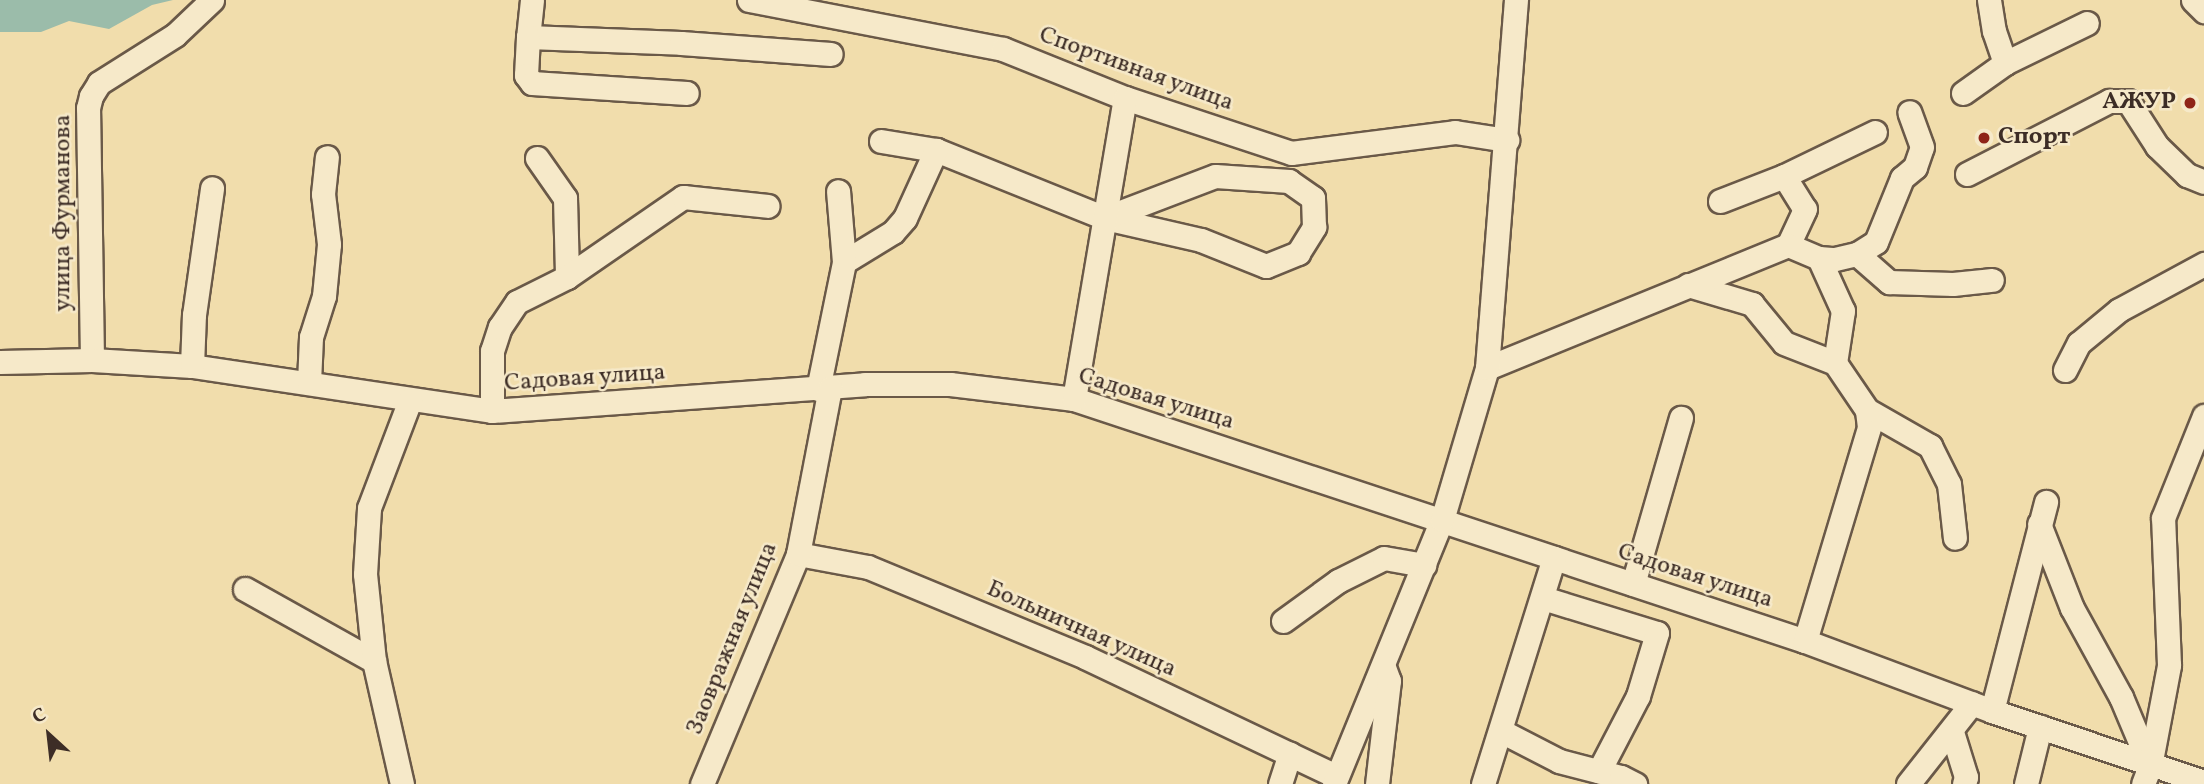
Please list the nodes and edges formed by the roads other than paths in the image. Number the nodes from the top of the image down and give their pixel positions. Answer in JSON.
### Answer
{"nodes":[{"id":1,"x":212,"y":0,"type":"edge"},
{"id":2,"x":532,"y":0,"type":"edge"},
{"id":3,"x":749,"y":0,"type":"edge"},
{"id":4,"x":1516,"y":0,"type":"edge"},
{"id":5,"x":1989,"y":0,"type":"edge"},
{"id":6,"x":2193,"y":0,"type":"edge"},
{"id":7,"x":2204,"y":11,"type":"edge"},
{"id":8,"x":2087,"y":23,"type":"dead end"},
{"id":9,"x":528,"y":37,"type":"junction"},
{"id":10,"x":831,"y":54,"type":"dead end"},
{"id":11,"x":2005,"y":63,"type":"junction"},
{"id":12,"x":687,"y":93,"type":"dead end"},
{"id":13,"x":1963,"y":93,"type":"dead end"},
{"id":14,"x":1125,"y":98,"type":"junction"},
{"id":15,"x":1909,"y":112,"type":"dead end"},
{"id":16,"x":1875,"y":132,"type":"dead end"},
{"id":17,"x":1507,"y":140,"type":"junction"},
{"id":18,"x":881,"y":141,"type":"dead end"},
{"id":19,"x":936,"y":150,"type":"junction"},
{"id":20,"x":327,"y":157,"type":"dead end"},
{"id":21,"x":537,"y":158,"type":"dead end"},
{"id":22,"x":1967,"y":174,"type":"dead end"},
{"id":23,"x":1784,"y":176,"type":"junction"},
{"id":24,"x":2204,"y":181,"type":"edge"},
{"id":25,"x":212,"y":188,"type":"dead end"},
{"id":26,"x":838,"y":191,"type":"dead end"},
{"id":27,"x":1720,"y":201,"type":"dead end"},
{"id":28,"x":768,"y":206,"type":"dead end"},
{"id":29,"x":1105,"y":218,"type":"junction"},
{"id":30,"x":1788,"y":245,"type":"junction"},
{"id":31,"x":1857,"y":254,"type":"junction"},
{"id":32,"x":1819,"y":258,"type":"junction"},
{"id":33,"x":844,"y":262,"type":"junction"},
{"id":34,"x":2204,"y":264,"type":"edge"},
{"id":35,"x":567,"y":277,"type":"junction"},
{"id":36,"x":1992,"y":280,"type":"dead end"},
{"id":37,"x":1688,"y":285,"type":"junction"},
{"id":38,"x":92,"y":360,"type":"junction"},
{"id":39,"x":0,"y":362,"type":"edge"},
{"id":40,"x":1835,"y":363,"type":"junction"},
{"id":41,"x":192,"y":366,"type":"junction"},
{"id":42,"x":1487,"y":368,"type":"junction"},
{"id":43,"x":2065,"y":370,"type":"dead end"},
{"id":44,"x":309,"y":383,"type":"junction"},
{"id":45,"x":824,"y":389,"type":"junction"},
{"id":46,"x":1074,"y":399,"type":"junction"},
{"id":47,"x":410,"y":400,"type":"junction"},
{"id":48,"x":1867,"y":410,"type":"junction"},
{"id":49,"x":492,"y":411,"type":"junction"},
{"id":50,"x":2204,"y":415,"type":"edge"},
{"id":51,"x":1681,"y":418,"type":"dead end"},
{"id":52,"x":1442,"y":520,"type":"junction"},
{"id":53,"x":1955,"y":538,"type":"dead end"},
{"id":54,"x":798,"y":554,"type":"junction"},
{"id":55,"x":1555,"y":558,"type":"junction"},
{"id":56,"x":1424,"y":565,"type":"junction"},
{"id":57,"x":1633,"y":584,"type":"junction"},
{"id":58,"x":245,"y":589,"type":"dead end"},
{"id":59,"x":1543,"y":598,"type":"junction"},
{"id":60,"x":1283,"y":621,"type":"dead end"},
{"id":61,"x":1805,"y":640,"type":"junction"},
{"id":62,"x":374,"y":660,"type":"junction"},
{"id":63,"x":1383,"y":665,"type":"junction"},
{"id":64,"x":1982,"y":707,"type":"junction"},
{"id":65,"x":2040,"y":727,"type":"junction"},
{"id":66,"x":1501,"y":731,"type":"junction"},
{"id":67,"x":1952,"y":732,"type":"junction"},
{"id":68,"x":1290,"y":754,"type":"junction"},
{"id":69,"x":1599,"y":771,"type":"junction"},
{"id":70,"x":2146,"y":775,"type":"edge"},
{"id":71,"x":1335,"y":780,"type":"edge"},
{"id":72,"x":2204,"y":782,"type":"edge"},
{"id":73,"x":402,"y":784,"type":"edge"},
{"id":74,"x":702,"y":784,"type":"edge"},
{"id":75,"x":1280,"y":784,"type":"edge"},
{"id":76,"x":1377,"y":784,"type":"edge"},
{"id":77,"x":1483,"y":784,"type":"edge"},
{"id":78,"x":1635,"y":784,"type":"edge"},
{"id":79,"x":1908,"y":784,"type":"edge"},
{"id":80,"x":1964,"y":784,"type":"edge"},
{"id":81,"x":2026,"y":784,"type":"edge"}],
"edges":[{"from":1,"to":38,"type":"street","name":"улица Фурманова"},
{"from":2,"to":9,"type":"street"},
{"from":3,"to":14,"type":"street","name":"Спортивная улица"},
{"from":4,"to":17,"type":"street","name":"Больничная улица"},
{"from":5,"to":11,"type":"street"},
{"from":6,"to":7,"type":"street"},
{"from":8,"to":11,"type":"street"},
{"from":9,"to":10,"type":"street"},
{"from":9,"to":12,"type":"street"},
{"from":11,"to":13,"type":"street"},
{"from":14,"to":17,"type":"street","name":"Спортивная улица"},
{"from":14,"to":29,"type":"street"},
{"from":15,"to":31,"type":"street"},
{"from":16,"to":23,"type":"street"},
{"from":17,"to":42,"type":"street","name":"Больничная улица"},
{"from":18,"to":19,"type":"street"},
{"from":19,"to":29,"type":"street"},
{"from":19,"to":33,"type":"street"},
{"from":20,"to":44,"type":"street"},
{"from":21,"to":35,"type":"street"},
{"from":22,"to":24,"type":"street"},
{"from":23,"to":27,"type":"street"},
{"from":23,"to":30,"type":"street"},
{"from":25,"to":41,"type":"street"},
{"from":26,"to":33,"type":"street","name":"Заовражная улица"},
{"from":28,"to":35,"type":"street"},
{"from":29,"to":29,"type":"street"},
{"from":29,"to":46,"type":"street"},
{"from":30,"to":32,"type":"street"},
{"from":30,"to":37,"type":"street"},
{"from":31,"to":32,"type":"street"},
{"from":31,"to":36,"type":"street"},
{"from":32,"to":40,"type":"street"},
{"from":33,"to":45,"type":"street","name":"Заовражная улица"},
{"from":34,"to":43,"type":"street"},
{"from":35,"to":49,"type":"street"},
{"from":37,"to":40,"type":"street"},
{"from":37,"to":42,"type":"street"},
{"from":38,"to":39,"type":"street","name":"Садовая улица"},
{"from":38,"to":41,"type":"street","name":"Садовая улица"},
{"from":40,"to":48,"type":"street"},
{"from":41,"to":44,"type":"street","name":"Садовая улица"},
{"from":42,"to":52,"type":"street","name":"Больничная улица"},
{"from":44,"to":47,"type":"street","name":"Садовая улица"},
{"from":45,"to":46,"type":"street","name":"Садовая улица"},
{"from":45,"to":49,"type":"street","name":"Садовая улица"},
{"from":45,"to":54,"type":"street","name":"Заовражная улица"},
{"from":46,"to":52,"type":"street","name":"Садовая улица"},
{"from":47,"to":49,"type":"street","name":"Садовая улица"},
{"from":47,"to":62,"type":"street"},
{"from":48,"to":53,"type":"street"},
{"from":48,"to":61,"type":"street"},
{"from":50,"to":70,"type":"street"},
{"from":51,"to":57,"type":"street"},
{"from":52,"to":55,"type":"street","name":"Садовая улица"},
{"from":52,"to":56,"type":"street","name":"Больничная улица"},
{"from":54,"to":68,"type":"street","name":"Больничная улица"},
{"from":54,"to":74,"type":"street","name":"Заовражная улица"},
{"from":55,"to":57,"type":"street","name":"Садовая улица"},
{"from":55,"to":59,"type":"street"},
{"from":56,"to":60,"type":"street"},
{"from":56,"to":63,"type":"street","name":"Больничная улица"},
{"from":57,"to":61,"type":"street","name":"Садовая улица"},
{"from":58,"to":62,"type":"street"},
{"from":59,"to":66,"type":"street"},
{"from":59,"to":69,"type":"street"},
{"from":61,"to":64,"type":"street","name":"Садовая улица"},
{"from":62,"to":73,"type":"street"},
{"from":63,"to":71,"type":"street","name":"Больничная улица"},
{"from":63,"to":76,"type":"street"},
{"from":64,"to":65,"type":"street","name":"Садовая улица"},
{"from":64,"to":67,"type":"street"},
{"from":64,"to":70,"type":"street"},
{"from":65,"to":70,"type":"street","name":"Садовая улица"},
{"from":65,"to":81,"type":"street"},
{"from":66,"to":69,"type":"street"},
{"from":66,"to":77,"type":"street"},
{"from":67,"to":79,"type":"street"},
{"from":67,"to":80,"type":"street"},
{"from":68,"to":71,"type":"street","name":"Больничная улица"},
{"from":68,"to":75,"type":"street"},
{"from":69,"to":78,"type":"street"},
{"from":70,"to":72,"type":"street","name":"Садовая улица"}]}
